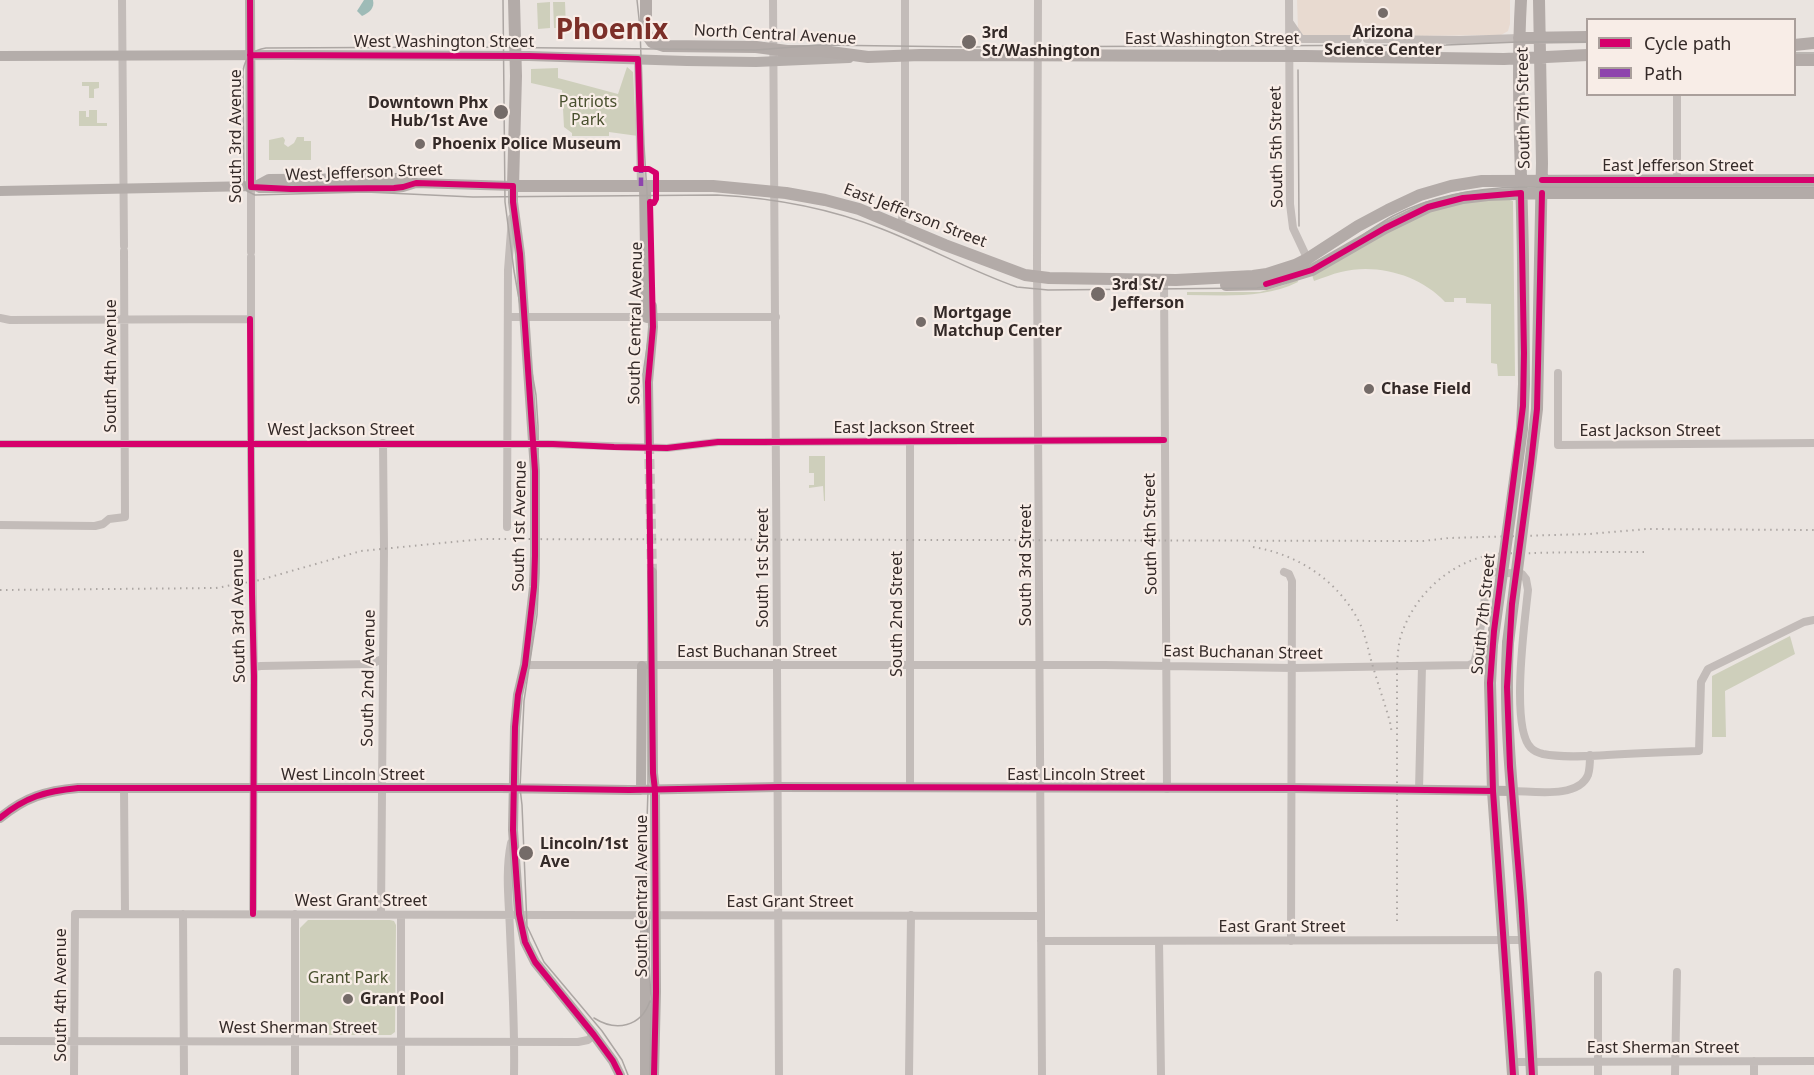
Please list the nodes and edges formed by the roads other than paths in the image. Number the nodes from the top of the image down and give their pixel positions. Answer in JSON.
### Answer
{"nodes":[{"id":1,"x":122,"y":0,"type":"edge"},
{"id":2,"x":250,"y":0,"type":"edge"},
{"id":3,"x":514,"y":0,"type":"edge"},
{"id":4,"x":646,"y":0,"type":"edge"},
{"id":5,"x":773,"y":0,"type":"edge"},
{"id":6,"x":905,"y":0,"type":"edge"},
{"id":7,"x":1038,"y":0,"type":"edge"},
{"id":8,"x":1289,"y":0,"type":"edge"},
{"id":9,"x":1521,"y":0,"type":"edge"},
{"id":10,"x":1539,"y":0,"type":"edge"},
{"id":11,"x":1289,"y":21,"type":"junction"},
{"id":12,"x":1540,"y":37,"type":"junction"},
{"id":13,"x":1586,"y":37,"type":"edge"},
{"id":14,"x":1519,"y":38,"type":"junction"},
{"id":15,"x":1358,"y":39,"type":"dead end"},
{"id":16,"x":1367,"y":39,"type":"dead end"},
{"id":17,"x":1796,"y":43,"type":"edge"},
{"id":18,"x":1814,"y":43,"type":"edge"},
{"id":19,"x":250,"y":55,"type":"junction"},
{"id":20,"x":773,"y":55,"type":"junction"},
{"id":21,"x":905,"y":55,"type":"junction"},
{"id":22,"x":1038,"y":55,"type":"junction"},
{"id":23,"x":1586,"y":55,"type":"edge"},
{"id":24,"x":0,"y":56,"type":"edge"},
{"id":25,"x":122,"y":56,"type":"junction"},
{"id":26,"x":515,"y":56,"type":"junction"},
{"id":27,"x":1289,"y":56,"type":"junction"},
{"id":28,"x":1540,"y":56,"type":"junction"},
{"id":29,"x":868,"y":57,"type":"joint"},
{"id":30,"x":1519,"y":58,"type":"junction"},
{"id":31,"x":638,"y":59,"type":"junction"},
{"id":32,"x":1796,"y":60,"type":"edge"},
{"id":33,"x":1814,"y":60,"type":"edge"},
{"id":34,"x":1677,"y":96,"type":"edge"},
{"id":35,"x":1677,"y":179,"type":"junction"},
{"id":36,"x":1521,"y":180,"type":"junction"},
{"id":37,"x":1542,"y":180,"type":"junction"},
{"id":38,"x":1814,"y":180,"type":"edge"},
{"id":39,"x":513,"y":186,"type":"junction"},
{"id":40,"x":645,"y":186,"type":"junction"},
{"id":41,"x":254,"y":187,"type":"junction"},
{"id":42,"x":124,"y":190,"type":"junction"},
{"id":43,"x":0,"y":191,"type":"edge"},
{"id":44,"x":774,"y":191,"type":"junction"},
{"id":45,"x":1521,"y":193,"type":"junction"},
{"id":46,"x":1542,"y":193,"type":"junction"},
{"id":47,"x":1814,"y":193,"type":"edge"},
{"id":48,"x":513,"y":202,"type":"junction"},
{"id":49,"x":900,"y":225,"type":"junction"},
{"id":50,"x":1309,"y":265,"type":"junction"},
{"id":51,"x":1038,"y":277,"type":"junction"},
{"id":52,"x":1170,"y":279,"type":"junction"},
{"id":53,"x":508,"y":317,"type":"junction"},
{"id":54,"x":648,"y":317,"type":"junction"},
{"id":55,"x":776,"y":317,"type":"junction"},
{"id":56,"x":0,"y":318,"type":"edge"},
{"id":57,"x":524,"y":318,"type":"junction"},
{"id":58,"x":124,"y":319,"type":"junction"},
{"id":59,"x":250,"y":319,"type":"junction"},
{"id":60,"x":1558,"y":373,"type":"dead end"},
{"id":61,"x":1164,"y":440,"type":"junction"},
{"id":62,"x":910,"y":441,"type":"junction"},
{"id":63,"x":776,"y":442,"type":"junction"},
{"id":64,"x":1039,"y":442,"type":"junction"},
{"id":65,"x":124,"y":443,"type":"junction"},
{"id":66,"x":382,"y":443,"type":"junction"},
{"id":67,"x":1814,"y":443,"type":"edge"},
{"id":68,"x":0,"y":444,"type":"edge"},
{"id":69,"x":251,"y":444,"type":"junction"},
{"id":70,"x":511,"y":444,"type":"junction"},
{"id":71,"x":647,"y":446,"type":"junction"},
{"id":72,"x":0,"y":525,"type":"edge"},
{"id":73,"x":507,"y":527,"type":"dead end"},
{"id":74,"x":652,"y":572,"type":"tunnel mouth"},
{"id":75,"x":1284,"y":572,"type":"dead end"},
{"id":76,"x":1814,"y":620,"type":"edge"},
{"id":77,"x":382,"y":659,"type":"junction"},
{"id":78,"x":525,"y":665,"type":"junction"},
{"id":79,"x":648,"y":666,"type":"junction"},
{"id":80,"x":777,"y":666,"type":"junction"},
{"id":81,"x":911,"y":666,"type":"junction"},
{"id":82,"x":1040,"y":666,"type":"junction"},
{"id":83,"x":1166,"y":666,"type":"junction"},
{"id":84,"x":1422,"y":666,"type":"junction"},
{"id":85,"x":254,"y":668,"type":"junction"},
{"id":86,"x":1293,"y":668,"type":"junction"},
{"id":87,"x":1590,"y":756,"type":"junction"},
{"id":88,"x":778,"y":787,"type":"junction"},
{"id":89,"x":124,"y":788,"type":"junction"},
{"id":90,"x":253,"y":788,"type":"junction"},
{"id":91,"x":514,"y":788,"type":"junction"},
{"id":92,"x":910,"y":788,"type":"junction"},
{"id":93,"x":1040,"y":788,"type":"junction"},
{"id":94,"x":1292,"y":788,"type":"junction"},
{"id":95,"x":381,"y":789,"type":"junction"},
{"id":96,"x":1167,"y":789,"type":"junction"},
{"id":97,"x":641,"y":790,"type":"junction"},
{"id":98,"x":655,"y":790,"type":"junction"},
{"id":99,"x":1419,"y":790,"type":"junction"},
{"id":100,"x":1493,"y":790,"type":"junction"},
{"id":101,"x":1512,"y":791,"type":"junction"},
{"id":102,"x":0,"y":818,"type":"edge"},
{"id":103,"x":124,"y":913,"type":"junction"},
{"id":104,"x":183,"y":914,"type":"junction"},
{"id":105,"x":253,"y":914,"type":"junction"},
{"id":106,"x":295,"y":914,"type":"junction"},
{"id":107,"x":381,"y":914,"type":"junction"},
{"id":108,"x":75,"y":915,"type":"joint"},
{"id":109,"x":401,"y":915,"type":"junction"},
{"id":110,"x":514,"y":915,"type":"junction"},
{"id":111,"x":649,"y":915,"type":"junction"},
{"id":112,"x":780,"y":915,"type":"junction"},
{"id":113,"x":911,"y":915,"type":"junction"},
{"id":114,"x":1041,"y":916,"type":"junction"},
{"id":115,"x":1291,"y":940,"type":"junction"},
{"id":116,"x":1504,"y":940,"type":"junction"},
{"id":117,"x":1523,"y":940,"type":"junction"},
{"id":118,"x":1041,"y":941,"type":"junction"},
{"id":119,"x":1159,"y":941,"type":"junction"},
{"id":120,"x":1677,"y":972,"type":"dead end"},
{"id":121,"x":1599,"y":975,"type":"dead end"},
{"id":122,"x":594,"y":1035,"type":"junction"},
{"id":123,"x":0,"y":1041,"type":"edge"},
{"id":124,"x":75,"y":1041,"type":"junction"},
{"id":125,"x":184,"y":1041,"type":"junction"},
{"id":126,"x":295,"y":1041,"type":"junction"},
{"id":127,"x":515,"y":1041,"type":"junction"},
{"id":128,"x":401,"y":1042,"type":"junction"},
{"id":129,"x":1754,"y":1061,"type":"junction"},
{"id":130,"x":1814,"y":1061,"type":"edge"},
{"id":131,"x":1531,"y":1062,"type":"junction"},
{"id":132,"x":1599,"y":1062,"type":"junction"},
{"id":133,"x":1675,"y":1062,"type":"junction"},
{"id":134,"x":1513,"y":1069,"type":"edge"},
{"id":135,"x":74,"y":1075,"type":"edge"},
{"id":136,"x":184,"y":1075,"type":"edge"},
{"id":137,"x":295,"y":1075,"type":"edge"},
{"id":138,"x":401,"y":1075,"type":"edge"},
{"id":139,"x":514,"y":1075,"type":"edge"},
{"id":140,"x":620,"y":1075,"type":"edge"},
{"id":141,"x":645,"y":1075,"type":"edge"},
{"id":142,"x":654,"y":1075,"type":"edge"},
{"id":143,"x":779,"y":1075,"type":"edge"},
{"id":144,"x":909,"y":1075,"type":"edge"},
{"id":145,"x":1042,"y":1075,"type":"edge"},
{"id":146,"x":1161,"y":1075,"type":"edge"},
{"id":147,"x":1532,"y":1075,"type":"edge"},
{"id":148,"x":1599,"y":1075,"type":"edge"},
{"id":149,"x":1675,"y":1075,"type":"edge"},
{"id":150,"x":1754,"y":1075,"type":"edge"}],
"edges":[{"from":1,"to":25,"type":"street","name":"South 4th Avenue"},
{"from":2,"to":19,"type":"main road","name":"South 3rd Avenue"},
{"from":3,"to":26,"type":"main road","name":"South 1st Avenue"},
{"from":4,"to":20,"type":"main road","name":"North Central Avenue"},
{"from":5,"to":20,"type":"street","name":"South 1st Street"},
{"from":6,"to":21,"type":"street"},
{"from":7,"to":22,"type":"street","name":"South 3rd Street"},
{"from":8,"to":11,"type":"street","name":"South 5th Street"},
{"from":9,"to":14,"type":"main road","name":"South 7th Street"},
{"from":10,"to":12,"type":"main road","name":"South 7th Street"},
{"from":11,"to":15,"type":"street","name":"East Washington Street"},
{"from":11,"to":27,"type":"street","name":"South 5th Street"},
{"from":12,"to":13,"type":"main road"},
{"from":12,"to":14,"type":"main road"},
{"from":12,"to":28,"type":"main road","name":"South 7th Street"},
{"from":14,"to":16,"type":"street"},
{"from":14,"to":30,"type":"main road","name":"South 7th Street"},
{"from":17,"to":18,"type":"main road"},
{"from":19,"to":25,"type":"main road","name":"West Washington Street"},
{"from":19,"to":26,"type":"main road","name":"West Washington Street"},
{"from":19,"to":41,"type":"main road","name":"South 3rd Avenue"},
{"from":20,"to":29,"type":"main road","name":"North Central Avenue"},
{"from":20,"to":31,"type":"main road","name":"West Washington Street"},
{"from":20,"to":44,"type":"street","name":"South 1st Street"},
{"from":21,"to":22,"type":"main road","name":"East Washington Street"},
{"from":21,"to":29,"type":"main road","name":"East Washington Street"},
{"from":21,"to":49,"type":"street"},
{"from":22,"to":27,"type":"main road","name":"East Washington Street"},
{"from":22,"to":51,"type":"street","name":"South 3rd Street"},
{"from":23,"to":28,"type":"main road","name":"East Washington Street"},
{"from":24,"to":25,"type":"main road","name":"West Washington Street"},
{"from":25,"to":42,"type":"street","name":"South 4th Avenue"},
{"from":26,"to":31,"type":"main road","name":"West Washington Street"},
{"from":26,"to":39,"type":"main road","name":"South 1st Avenue"},
{"from":27,"to":30,"type":"main road","name":"East Washington Street"},
{"from":27,"to":50,"type":"street","name":"South 5th Street"},
{"from":28,"to":30,"type":"main road","name":"East Washington Street"},
{"from":28,"to":37,"type":"main road","name":"South 7th Street"},
{"from":30,"to":36,"type":"main road","name":"South 7th Street"},
{"from":31,"to":40,"type":"street"},
{"from":32,"to":33,"type":"main road"},
{"from":34,"to":35,"type":"street"},
{"from":35,"to":37,"type":"main road","name":"East Jefferson Street"},
{"from":35,"to":38,"type":"main road","name":"East Jefferson Street"},
{"from":36,"to":37,"type":"main road","name":"East Jefferson Street"},
{"from":36,"to":45,"type":"main road","name":"South 7th Street"},
{"from":36,"to":50,"type":"main road","name":"East Jefferson Street"},
{"from":37,"to":46,"type":"main road","name":"South 7th Street"},
{"from":39,"to":40,"type":"main road","name":"West Jefferson Street"},
{"from":39,"to":41,"type":"main road","name":"West Jefferson Street"},
{"from":39,"to":48,"type":"main road","name":"South 1st Avenue"},
{"from":40,"to":44,"type":"main road","name":"East Jefferson Street"},
{"from":40,"to":54,"type":"main road"},
{"from":41,"to":42,"type":"main road","name":"West Jefferson Street"},
{"from":41,"to":59,"type":"street","name":"South 3rd Avenue"},
{"from":42,"to":43,"type":"main road","name":"West Jefferson Street"},
{"from":42,"to":58,"type":"street","name":"South 4th Avenue"},
{"from":44,"to":49,"type":"main road","name":"East Jefferson Street"},
{"from":44,"to":55,"type":"street","name":"South 1st Street"},
{"from":45,"to":46,"type":"main road","name":"East Jefferson Street"},
{"from":45,"to":50,"type":"main road","name":"East Jefferson Street"},
{"from":45,"to":100,"type":"main road","name":"South 7th Street","bridge":true},
{"from":46,"to":47,"type":"main road","name":"East Jefferson Street"},
{"from":46,"to":101,"type":"main road","name":"South 7th Street","bridge":true},
{"from":48,"to":53,"type":"street","name":"South 1st Avenue"},
{"from":48,"to":57,"type":"main road","name":"South 1st Avenue"},
{"from":49,"to":51,"type":"main road","name":"East Jefferson Street"},
{"from":50,"to":52,"type":"main road","name":"East Jefferson Street"},
{"from":51,"to":52,"type":"main road","name":"East Jefferson Street"},
{"from":51,"to":64,"type":"street","name":"South 3rd Street"},
{"from":52,"to":61,"type":"street","name":"South 4th Street"},
{"from":53,"to":57,"type":"street"},
{"from":53,"to":70,"type":"street","name":"South 1st Avenue"},
{"from":54,"to":55,"type":"street"},
{"from":54,"to":57,"type":"street"},
{"from":54,"to":71,"type":"main road","name":"South Central Avenue"},
{"from":55,"to":63,"type":"street","name":"South 1st Street"},
{"from":56,"to":58,"type":"street"},
{"from":57,"to":78,"type":"main road","name":"South 1st Avenue"},
{"from":58,"to":59,"type":"street"},
{"from":58,"to":65,"type":"street","name":"South 4th Avenue"},
{"from":59,"to":69,"type":"street","name":"South 3rd Avenue"},
{"from":60,"to":67,"type":"street","name":"East Jackson Street"},
{"from":61,"to":64,"type":"street","name":"East Jackson Street"},
{"from":61,"to":83,"type":"street","name":"South 4th Street"},
{"from":62,"to":63,"type":"street","name":"East Jackson Street"},
{"from":62,"to":64,"type":"street","name":"East Jackson Street"},
{"from":62,"to":81,"type":"street","name":"South 2nd Street"},
{"from":63,"to":71,"type":"street","name":"East Jackson Street"},
{"from":63,"to":80,"type":"street","name":"South 1st Street"},
{"from":64,"to":82,"type":"street","name":"South 3rd Street"},
{"from":65,"to":68,"type":"street","name":"West Jackson Street"},
{"from":65,"to":69,"type":"street","name":"West Jackson Street"},
{"from":65,"to":72,"type":"street","name":"South 4th Avenue"},
{"from":66,"to":69,"type":"street","name":"West Jackson Street"},
{"from":66,"to":70,"type":"street","name":"West Jackson Street"},
{"from":66,"to":77,"type":"street","name":"South 2nd Avenue"},
{"from":69,"to":85,"type":"street","name":"South 3rd Avenue"},
{"from":70,"to":71,"type":"street","name":"West Jackson Street","bridge":true},
{"from":70,"to":73,"type":"street","name":"South 1st Avenue"},
{"from":74,"to":79,"type":"main road","name":"South Central Avenue"},
{"from":75,"to":86,"type":"street"},
{"from":76,"to":87,"type":"street"},
{"from":77,"to":85,"type":"street"},
{"from":77,"to":95,"type":"street","name":"South 2nd Avenue"},
{"from":78,"to":79,"type":"street","name":"East Buchanan Street"},
{"from":78,"to":91,"type":"main road","name":"South 1st Avenue"},
{"from":79,"to":80,"type":"street","name":"East Buchanan Street"},
{"from":79,"to":97,"type":"main road"},
{"from":79,"to":98,"type":"main road","name":"South Central Avenue"},
{"from":80,"to":81,"type":"street","name":"East Buchanan Street"},
{"from":80,"to":88,"type":"street","name":"South 1st Street"},
{"from":81,"to":82,"type":"street","name":"East Buchanan Street"},
{"from":81,"to":92,"type":"street","name":"South 2nd Street"},
{"from":82,"to":83,"type":"street","name":"East Buchanan Street"},
{"from":82,"to":93,"type":"street","name":"South 3rd Street"},
{"from":83,"to":86,"type":"street","name":"East Buchanan Street"},
{"from":83,"to":96,"type":"street","name":"South 4th Street"},
{"from":84,"to":86,"type":"street","name":"East Buchanan Street"},
{"from":84,"to":87,"type":"street","name":"East Buchanan Street"},
{"from":84,"to":99,"type":"street"},
{"from":85,"to":90,"type":"street","name":"South 3rd Avenue"},
{"from":86,"to":94,"type":"street"},
{"from":87,"to":101,"type":"street","name":"East Lincoln Street"},
{"from":88,"to":92,"type":"main road","name":"East Lincoln Street"},
{"from":88,"to":98,"type":"main road","name":"East Lincoln Street"},
{"from":88,"to":112,"type":"street","name":"South 1st Street"},
{"from":89,"to":90,"type":"main road","name":"West Lincoln Street"},
{"from":89,"to":102,"type":"main road","name":"West Lincoln Street"},
{"from":89,"to":103,"type":"street"},
{"from":90,"to":95,"type":"main road","name":"West Lincoln Street"},
{"from":90,"to":105,"type":"street","name":"South 3rd Avenue"},
{"from":91,"to":95,"type":"main road","name":"West Lincoln Street"},
{"from":91,"to":97,"type":"main road","name":"West Lincoln Street"},
{"from":91,"to":110,"type":"main road","name":"South 1st Avenue"},
{"from":92,"to":93,"type":"main road","name":"East Lincoln Street"},
{"from":93,"to":96,"type":"main road","name":"East Lincoln Street"},
{"from":93,"to":114,"type":"street","name":"South 3rd Street"},
{"from":94,"to":96,"type":"main road","name":"East Lincoln Street"},
{"from":94,"to":99,"type":"main road","name":"East Lincoln Street"},
{"from":94,"to":115,"type":"street"},
{"from":95,"to":107,"type":"street","name":"South 2nd Avenue"},
{"from":97,"to":98,"type":"main road","name":"East Lincoln Street"},
{"from":98,"to":111,"type":"main road","name":"South Central Avenue"},
{"from":99,"to":100,"type":"main road","name":"East Lincoln Street"},
{"from":100,"to":101,"type":"main road","name":"East Lincoln Street"},
{"from":100,"to":116,"type":"main road","name":"South 7th Street"},
{"from":101,"to":117,"type":"main road","name":"South 7th Street"},
{"from":103,"to":104,"type":"street","name":"West Grant Street"},
{"from":103,"to":108,"type":"street","name":"West Grant Street"},
{"from":104,"to":105,"type":"street","name":"West Grant Street"},
{"from":104,"to":125,"type":"street"},
{"from":105,"to":106,"type":"street","name":"West Grant Street"},
{"from":106,"to":107,"type":"street","name":"West Grant Street"},
{"from":106,"to":126,"type":"street"},
{"from":107,"to":109,"type":"street","name":"West Grant Street"},
{"from":108,"to":124,"type":"street","name":"South 4th Avenue"},
{"from":109,"to":110,"type":"street","name":"West Grant Street"},
{"from":109,"to":128,"type":"street"},
{"from":110,"to":111,"type":"street","name":"West Grant Street"},
{"from":110,"to":122,"type":"main road"},
{"from":110,"to":127,"type":"street"},
{"from":111,"to":112,"type":"street","name":"East Grant Street"},
{"from":111,"to":141,"type":"main road"},
{"from":111,"to":142,"type":"main road","name":"South Central Avenue"},
{"from":112,"to":113,"type":"street","name":"East Grant Street"},
{"from":112,"to":143,"type":"street","name":"South 1st Street"},
{"from":113,"to":114,"type":"street","name":"East Grant Street"},
{"from":113,"to":144,"type":"street"},
{"from":114,"to":118,"type":"street","name":"South 3rd Street"},
{"from":115,"to":116,"type":"street","name":"East Grant Street"},
{"from":115,"to":119,"type":"street","name":"East Grant Street"},
{"from":116,"to":117,"type":"street","name":"East Grant Street"},
{"from":116,"to":134,"type":"main road","name":"South 7th Street"},
{"from":117,"to":131,"type":"main road","name":"South 7th Street"},
{"from":118,"to":119,"type":"street","name":"East Grant Street"},
{"from":118,"to":145,"type":"street","name":"South 3rd Street"},
{"from":119,"to":146,"type":"street"},
{"from":120,"to":133,"type":"street"},
{"from":121,"to":132,"type":"street"},
{"from":122,"to":127,"type":"street","name":"West Sherman Street"},
{"from":122,"to":140,"type":"main road"},
{"from":123,"to":124,"type":"street","name":"West Sherman Street"},
{"from":124,"to":125,"type":"street","name":"West Sherman Street"},
{"from":124,"to":135,"type":"street","name":"South 4th Avenue"},
{"from":125,"to":126,"type":"street","name":"West Sherman Street"},
{"from":125,"to":136,"type":"street"},
{"from":126,"to":128,"type":"street","name":"West Sherman Street"},
{"from":126,"to":137,"type":"street"},
{"from":127,"to":128,"type":"street","name":"West Sherman Street"},
{"from":127,"to":139,"type":"street"},
{"from":128,"to":138,"type":"street"},
{"from":129,"to":130,"type":"street","name":"East Sherman Street"},
{"from":129,"to":133,"type":"street","name":"East Sherman Street"},
{"from":129,"to":150,"type":"street"},
{"from":131,"to":132,"type":"street","name":"East Sherman Street"},
{"from":131,"to":134,"type":"street","name":"East Sherman Street"},
{"from":131,"to":147,"type":"main road","name":"South 7th Street"},
{"from":132,"to":133,"type":"street","name":"East Sherman Street"},
{"from":132,"to":148,"type":"street"},
{"from":133,"to":149,"type":"street"}]}
